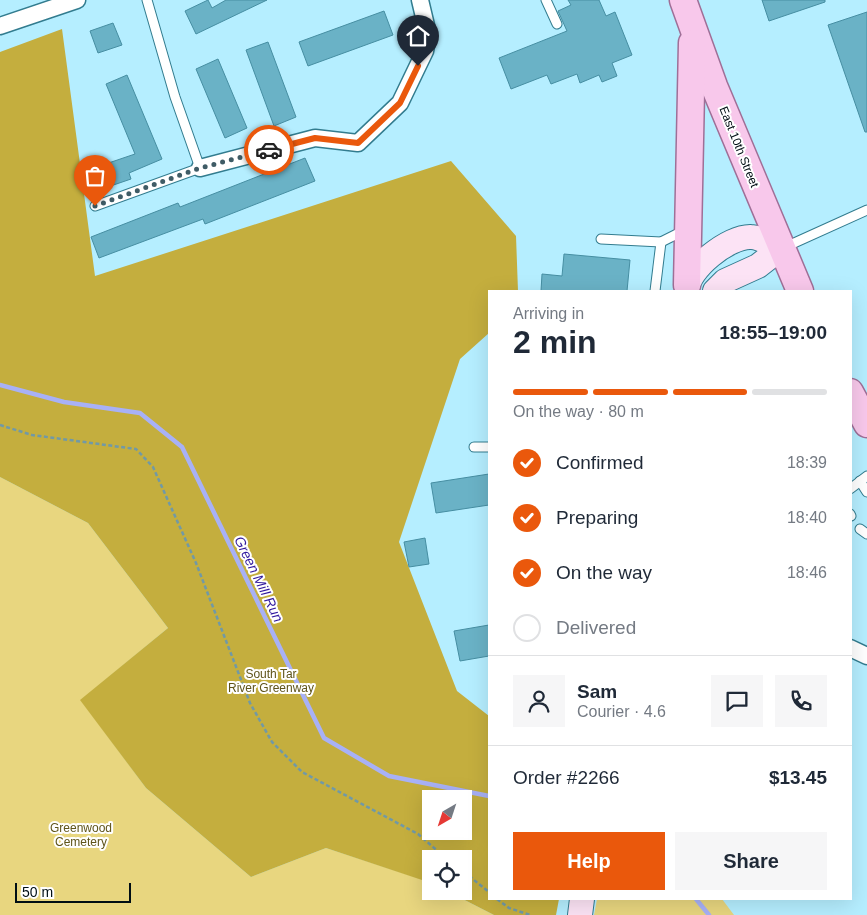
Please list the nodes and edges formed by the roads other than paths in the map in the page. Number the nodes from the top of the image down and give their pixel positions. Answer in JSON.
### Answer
{"nodes":[{"id":1,"x":77,"y":0,"type":"edge"},
{"id":2,"x":147,"y":0,"type":"edge"},
{"id":3,"x":420,"y":0,"type":"edge"},
{"id":4,"x":546,"y":0,"type":"edge"},
{"id":5,"x":683,"y":0,"type":"edge"},
{"id":6,"x":557,"y":24,"type":"dead end"},
{"id":7,"x":0,"y":26,"type":"edge"},
{"id":8,"x":693,"y":28,"type":"junction"},
{"id":9,"x":200,"y":168,"type":"junction"},
{"id":10,"x":95,"y":206,"type":"dead end"},
{"id":11,"x":867,"y":210,"type":"edge"},
{"id":12,"x":687,"y":229,"type":"junction"},
{"id":13,"x":601,"y":239,"type":"dead end"},
{"id":14,"x":661,"y":242,"type":"junction"},
{"id":15,"x":781,"y":248,"type":"junction"},
{"id":16,"x":687,"y":288,"type":"edge"},
{"id":17,"x":655,"y":290,"type":"edge"},
{"id":18,"x":715,"y":290,"type":"edge"},
{"id":19,"x":800,"y":290,"type":"edge"},
{"id":20,"x":474,"y":447,"type":"dead end"},
{"id":21,"x":488,"y":447,"type":"edge"},
{"id":22,"x":864,"y":479,"type":"edge"},
{"id":23,"x":852,"y":488,"type":"edge"},
{"id":24,"x":867,"y":492,"type":"edge"},
{"id":25,"x":852,"y":649,"type":"edge"},
{"id":26,"x":867,"y":656,"type":"edge"},
{"id":27,"x":582,"y":900,"type":"edge"},
{"id":28,"x":580,"y":915,"type":"edge"}],
"edges":[{"from":1,"to":7,"type":"street"},
{"from":2,"to":9,"type":"lane"},
{"from":3,"to":9,"type":"street"},
{"from":4,"to":6,"type":"lane"},
{"from":5,"to":8,"type":"main road","name":"East 10th Street"},
{"from":8,"to":12,"type":"main road"},
{"from":8,"to":15,"type":"main road","name":"East 10th Street"},
{"from":9,"to":10,"type":"lane"},
{"from":11,"to":15,"type":"lane"},
{"from":12,"to":14,"type":"lane"},
{"from":12,"to":16,"type":"main road"},
{"from":13,"to":14,"type":"lane"},
{"from":14,"to":17,"type":"lane"},
{"from":15,"to":16,"type":"main road"},
{"from":15,"to":18,"type":"main road"},
{"from":15,"to":19,"type":"main road","name":"East 10th Street"},
{"from":20,"to":21,"type":"lane"},
{"from":22,"to":23,"type":"lane"},
{"from":22,"to":24,"type":"lane"},
{"from":25,"to":26,"type":"street"},
{"from":27,"to":28,"type":"main road"}]}
